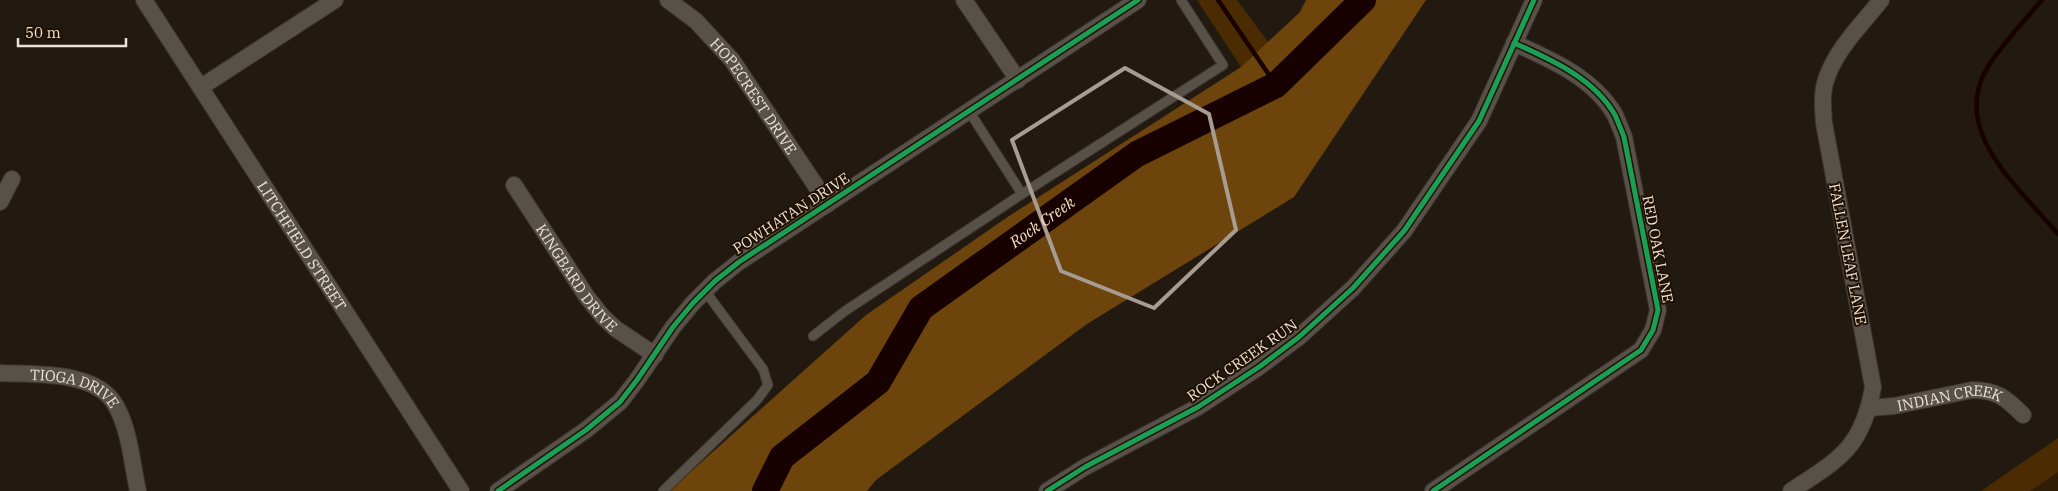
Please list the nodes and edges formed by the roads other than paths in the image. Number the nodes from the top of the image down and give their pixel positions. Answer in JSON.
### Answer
{"nodes":[{"id":1,"x":144,"y":0,"type":"edge"},
{"id":2,"x":335,"y":0,"type":"edge"},
{"id":3,"x":668,"y":0,"type":"edge"},
{"id":4,"x":964,"y":0,"type":"edge"},
{"id":5,"x":1138,"y":0,"type":"edge"},
{"id":6,"x":1181,"y":0,"type":"edge"},
{"id":7,"x":1534,"y":0,"type":"edge"},
{"id":8,"x":1881,"y":0,"type":"edge"},
{"id":9,"x":1514,"y":43,"type":"junction"},
{"id":10,"x":1018,"y":80,"type":"junction"},
{"id":11,"x":201,"y":87,"type":"junction"},
{"id":12,"x":969,"y":111,"type":"junction"},
{"id":13,"x":12,"y":179,"type":"dead end"},
{"id":14,"x":514,"y":185,"type":"dead end"},
{"id":15,"x":1022,"y":194,"type":"junction"},
{"id":16,"x":0,"y":202,"type":"edge"},
{"id":17,"x":828,"y":204,"type":"junction"},
{"id":18,"x":705,"y":292,"type":"junction"},
{"id":19,"x":812,"y":336,"type":"dead end"},
{"id":20,"x":655,"y":355,"type":"junction"},
{"id":21,"x":0,"y":374,"type":"edge"},
{"id":22,"x":1869,"y":408,"type":"junction"},
{"id":23,"x":2023,"y":415,"type":"dead end"},
{"id":24,"x":138,"y":491,"type":"edge"},
{"id":25,"x":462,"y":491,"type":"edge"},
{"id":26,"x":498,"y":491,"type":"edge"},
{"id":27,"x":663,"y":491,"type":"edge"},
{"id":28,"x":1047,"y":491,"type":"edge"},
{"id":29,"x":1432,"y":491,"type":"edge"},
{"id":30,"x":1791,"y":491,"type":"edge"}],
"edges":[{"from":1,"to":11,"type":"street","name":"LITCHFIELD STREET"},
{"from":2,"to":11,"type":"street"},
{"from":3,"to":17,"type":"street","name":"HOPECREST DRIVE"},
{"from":4,"to":10,"type":"street"},
{"from":5,"to":10,"type":"street","name":"POWHATAN DRIVE"},
{"from":6,"to":15,"type":"lane"},
{"from":7,"to":9,"type":"street","name":"ROCK CREEK RUN"},
{"from":8,"to":22,"type":"street","name":"FALLEN LEAF LANE"},
{"from":9,"to":28,"type":"street","name":"ROCK CREEK RUN"},
{"from":9,"to":29,"type":"street","name":"RED OAK LANE"},
{"from":10,"to":12,"type":"street","name":"POWHATAN DRIVE"},
{"from":11,"to":25,"type":"street","name":"LITCHFIELD STREET"},
{"from":12,"to":15,"type":"lane"},
{"from":12,"to":17,"type":"street","name":"POWHATAN DRIVE"},
{"from":13,"to":16,"type":"street"},
{"from":14,"to":20,"type":"street","name":"KINGBARD DRIVE"},
{"from":15,"to":19,"type":"lane"},
{"from":17,"to":18,"type":"street","name":"POWHATAN DRIVE"},
{"from":18,"to":20,"type":"street","name":"POWHATAN DRIVE"},
{"from":18,"to":27,"type":"lane"},
{"from":20,"to":26,"type":"street","name":"POWHATAN DRIVE"},
{"from":21,"to":24,"type":"street","name":"TIOGA DRIVE"},
{"from":22,"to":23,"type":"street","name":"INDIAN CREEK"},
{"from":22,"to":30,"type":"street","name":"FALLEN LEAF LANE"}]}
